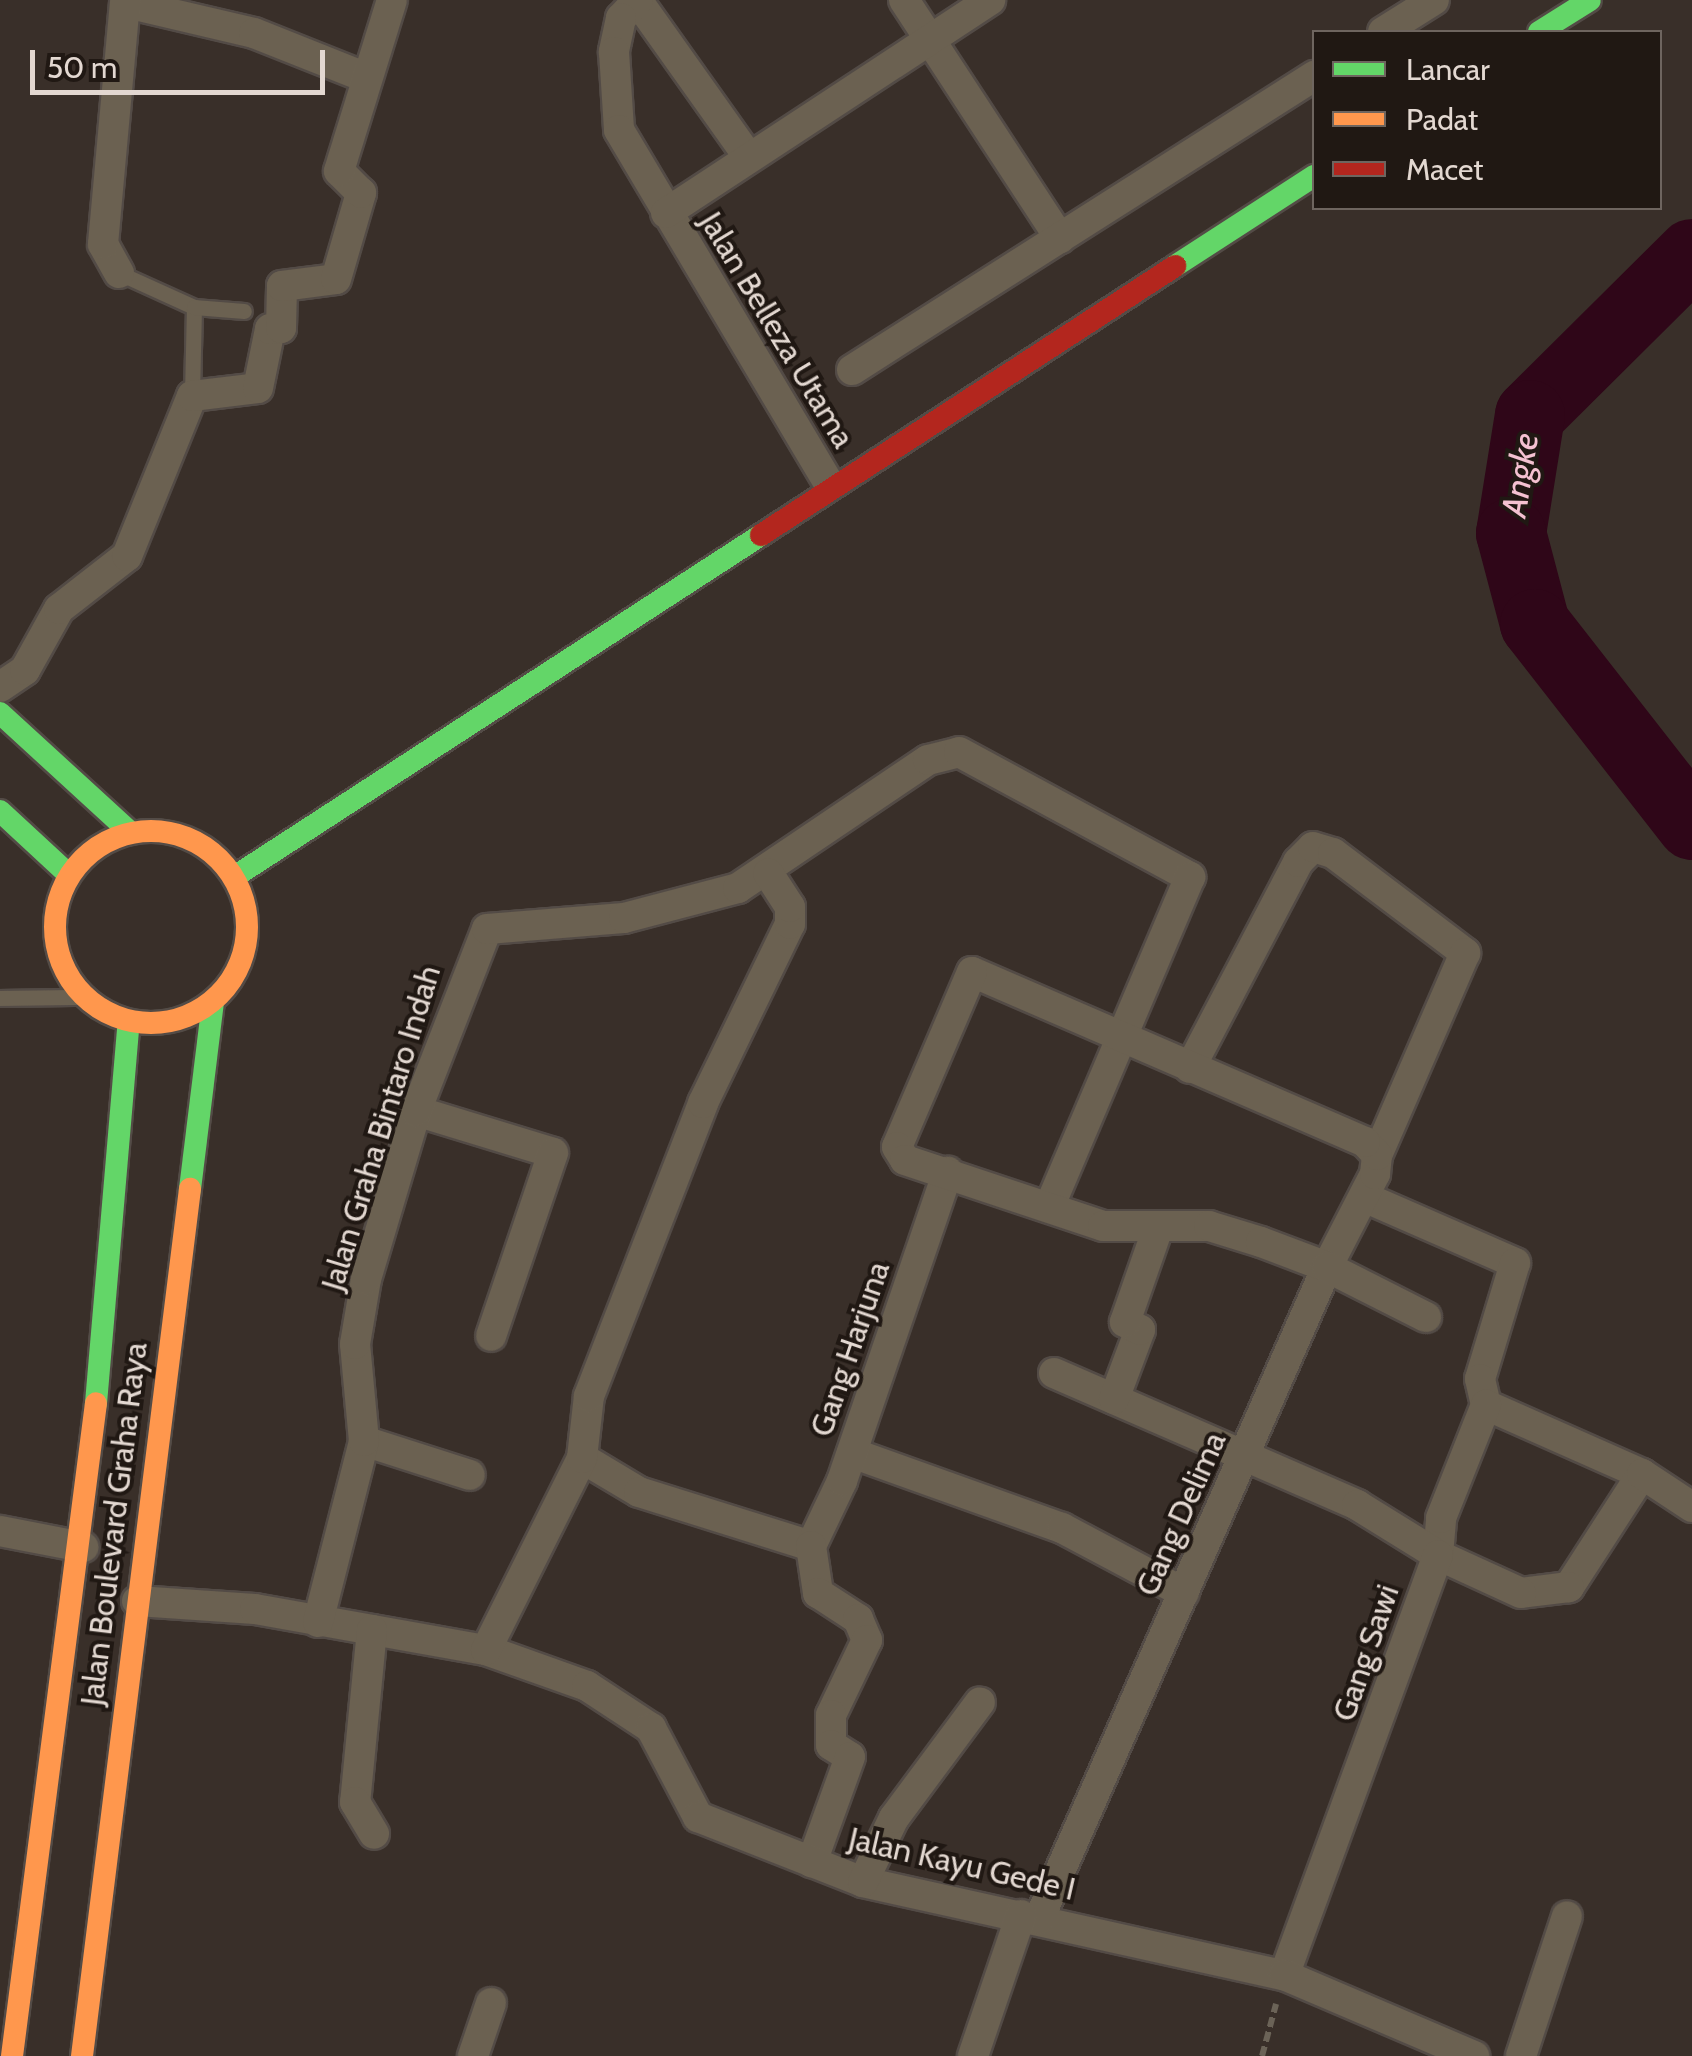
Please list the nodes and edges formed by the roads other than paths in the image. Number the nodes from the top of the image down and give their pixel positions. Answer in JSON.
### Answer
{"nodes":[{"id":1,"x":392,"y":0,"type":"edge"},
{"id":2,"x":638,"y":0,"type":"edge"},
{"id":3,"x":904,"y":0,"type":"edge"},
{"id":4,"x":990,"y":0,"type":"edge"},
{"id":5,"x":1434,"y":0,"type":"edge"},
{"id":6,"x":1590,"y":0,"type":"edge"},
{"id":7,"x":125,"y":1,"type":"edge"},
{"id":8,"x":1386,"y":30,"type":"edge"},
{"id":9,"x":1542,"y":30,"type":"edge"},
{"id":10,"x":928,"y":38,"type":"junction"},
{"id":11,"x":362,"y":76,"type":"junction"},
{"id":12,"x":1312,"y":77,"type":"edge"},
{"id":13,"x":748,"y":155,"type":"junction"},
{"id":14,"x":1312,"y":177,"type":"edge"},
{"id":15,"x":666,"y":213,"type":"junction"},
{"id":16,"x":1060,"y":238,"type":"junction"},
{"id":17,"x":118,"y":273,"type":"joint"},
{"id":18,"x":194,"y":307,"type":"junction"},
{"id":19,"x":244,"y":310,"type":"dead end"},
{"id":20,"x":852,"y":370,"type":"dead end"},
{"id":21,"x":192,"y":396,"type":"junction"},
{"id":22,"x":830,"y":483,"type":"junction"},
{"id":23,"x":0,"y":686,"type":"edge"},
{"id":24,"x":0,"y":713,"type":"edge"},
{"id":25,"x":0,"y":811,"type":"edge"},
{"id":26,"x":130,"y":832,"type":"junction"},
{"id":27,"x":29,"y":838,"type":"junction"},
{"id":28,"x":0,"y":840,"type":"edge"},
{"id":29,"x":768,"y":873,"type":"junction"},
{"id":30,"x":69,"y":876,"type":"junction"},
{"id":31,"x":234,"y":878,"type":"junction"},
{"id":32,"x":85,"y":996,"type":"junction"},
{"id":33,"x":0,"y":998,"type":"edge"},
{"id":34,"x":213,"y":1001,"type":"junction"},
{"id":35,"x":129,"y":1021,"type":"junction"},
{"id":36,"x":1119,"y":1039,"type":"junction"},
{"id":37,"x":1190,"y":1068,"type":"junction"},
{"id":38,"x":416,"y":1111,"type":"junction"},
{"id":39,"x":1371,"y":1148,"type":"junction"},
{"id":40,"x":948,"y":1172,"type":"junction"},
{"id":41,"x":1364,"y":1197,"type":"junction"},
{"id":42,"x":1051,"y":1204,"type":"junction"},
{"id":43,"x":1158,"y":1228,"type":"junction"},
{"id":44,"x":1327,"y":1267,"type":"junction"},
{"id":45,"x":1426,"y":1317,"type":"dead end"},
{"id":46,"x":490,"y":1336,"type":"dead end"},
{"id":47,"x":1054,"y":1373,"type":"dead end"},
{"id":48,"x":1114,"y":1399,"type":"junction"},
{"id":49,"x":1486,"y":1404,"type":"junction"},
{"id":50,"x":364,"y":1441,"type":"junction"},
{"id":51,"x":852,"y":1453,"type":"junction"},
{"id":52,"x":582,"y":1458,"type":"junction"},
{"id":53,"x":1246,"y":1458,"type":"junction"},
{"id":54,"x":1642,"y":1474,"type":"junction"},
{"id":55,"x":470,"y":1476,"type":"dead end"},
{"id":56,"x":1692,"y":1507,"type":"edge"},
{"id":57,"x":0,"y":1531,"type":"edge"},
{"id":58,"x":810,"y":1546,"type":"junction"},
{"id":59,"x":83,"y":1547,"type":"junction"},
{"id":60,"x":1438,"y":1555,"type":"junction"},
{"id":61,"x":1184,"y":1593,"type":"junction"},
{"id":62,"x":137,"y":1601,"type":"junction"},
{"id":63,"x":318,"y":1622,"type":"junction"},
{"id":64,"x":372,"y":1630,"type":"junction"},
{"id":65,"x":486,"y":1650,"type":"junction"},
{"id":66,"x":980,"y":1702,"type":"dead end"},
{"id":67,"x":374,"y":1834,"type":"dead end"},
{"id":68,"x":812,"y":1862,"type":"junction"},
{"id":69,"x":862,"y":1882,"type":"junction"},
{"id":70,"x":1568,"y":1916,"type":"dead end"},
{"id":71,"x":1030,"y":1917,"type":"junction"},
{"id":72,"x":1284,"y":1975,"type":"junction"},
{"id":73,"x":490,"y":2003,"type":"dead end"},
{"id":74,"x":12,"y":2056,"type":"edge"},
{"id":75,"x":82,"y":2056,"type":"edge"},
{"id":76,"x":473,"y":2056,"type":"edge"},
{"id":77,"x":973,"y":2056,"type":"edge"},
{"id":78,"x":1474,"y":2056,"type":"edge"},
{"id":79,"x":1521,"y":2056,"type":"edge"}],
"edges":[{"from":1,"to":11,"type":"street"},
{"from":2,"to":13,"type":"street"},
{"from":2,"to":15,"type":"street","name":"Jalan Belleza Utama"},
{"from":3,"to":10,"type":"street"},
{"from":4,"to":10,"type":"street"},
{"from":5,"to":8,"type":"street"},
{"from":6,"to":9,"type":"main road"},
{"from":7,"to":11,"type":"street"},
{"from":7,"to":17,"type":"street"},
{"from":10,"to":13,"type":"street"},
{"from":10,"to":16,"type":"street"},
{"from":11,"to":21,"type":"street"},
{"from":12,"to":16,"type":"street"},
{"from":13,"to":15,"type":"street"},
{"from":14,"to":22,"type":"main road"},
{"from":15,"to":22,"type":"street","name":"Jalan Belleza Utama"},
{"from":16,"to":20,"type":"street"},
{"from":17,"to":18,"type":"lane"},
{"from":18,"to":19,"type":"lane"},
{"from":18,"to":21,"type":"lane"},
{"from":21,"to":23,"type":"street"},
{"from":22,"to":31,"type":"main road"},
{"from":24,"to":26,"type":"main road"},
{"from":25,"to":27,"type":"main road"},
{"from":26,"to":30,"type":"main road"},
{"from":26,"to":31,"type":"main road"},
{"from":27,"to":28,"type":"lane"},
{"from":27,"to":30,"type":"main road"},
{"from":29,"to":36,"type":"street"},
{"from":29,"to":38,"type":"street","name":"Jalan Graha Bintaro Indah"},
{"from":29,"to":52,"type":"street"},
{"from":30,"to":32,"type":"main road"},
{"from":31,"to":34,"type":"main road"},
{"from":32,"to":33,"type":"lane"},
{"from":32,"to":35,"type":"main road"},
{"from":34,"to":35,"type":"main road"},
{"from":34,"to":62,"type":"main road","name":"Jalan Boulevard Graha Raya"},
{"from":35,"to":59,"type":"main road","name":"Jalan Boulevard Graha Raya"},
{"from":36,"to":37,"type":"street"},
{"from":36,"to":40,"type":"street"},
{"from":36,"to":42,"type":"street"},
{"from":37,"to":39,"type":"street"},
{"from":37,"to":39,"type":"street","name":"Gang Delima"},
{"from":38,"to":46,"type":"street"},
{"from":38,"to":50,"type":"street","name":"Jalan Graha Bintaro Indah"},
{"from":39,"to":41,"type":"street","name":"Gang Delima"},
{"from":40,"to":42,"type":"street"},
{"from":40,"to":51,"type":"street","name":"Gang Harjuna"},
{"from":41,"to":44,"type":"street","name":"Gang Delima"},
{"from":41,"to":49,"type":"street"},
{"from":42,"to":43,"type":"street"},
{"from":43,"to":44,"type":"street"},
{"from":43,"to":48,"type":"street"},
{"from":44,"to":45,"type":"street"},
{"from":44,"to":53,"type":"street","name":"Gang Delima"},
{"from":47,"to":48,"type":"street","name":"Gang Sawi"},
{"from":48,"to":53,"type":"street","name":"Gang Sawi"},
{"from":49,"to":54,"type":"street"},
{"from":49,"to":60,"type":"street"},
{"from":50,"to":55,"type":"street"},
{"from":50,"to":63,"type":"street","name":"Jalan Graha Bintaro Indah"},
{"from":51,"to":58,"type":"street","name":"Gang Harjuna"},
{"from":51,"to":61,"type":"street"},
{"from":52,"to":58,"type":"street"},
{"from":52,"to":65,"type":"street"},
{"from":53,"to":60,"type":"street","name":"Gang Sawi"},
{"from":53,"to":61,"type":"street","name":"Gang Delima"},
{"from":54,"to":56,"type":"street"},
{"from":54,"to":60,"type":"street"},
{"from":57,"to":59,"type":"street"},
{"from":58,"to":68,"type":"street"},
{"from":59,"to":74,"type":"main road","name":"Jalan Boulevard Graha Raya"},
{"from":60,"to":72,"type":"street","name":"Gang Sawi"},
{"from":61,"to":71,"type":"street","name":"Gang Delima"},
{"from":62,"to":63,"type":"street","name":"Jalan Kayu Gede I"},
{"from":62,"to":75,"type":"main road","name":"Jalan Boulevard Graha Raya"},
{"from":63,"to":64,"type":"street","name":"Jalan Kayu Gede I"},
{"from":64,"to":65,"type":"street","name":"Jalan Kayu Gede I"},
{"from":64,"to":67,"type":"street"},
{"from":65,"to":68,"type":"street","name":"Jalan Kayu Gede I"},
{"from":66,"to":69,"type":"street"},
{"from":68,"to":69,"type":"street","name":"Jalan Kayu Gede I"},
{"from":69,"to":71,"type":"street","name":"Jalan Kayu Gede I"},
{"from":70,"to":79,"type":"street"},
{"from":71,"to":72,"type":"street","name":"Jalan Kayu Gede I"},
{"from":71,"to":77,"type":"street","name":"Gang Delima"},
{"from":72,"to":78,"type":"street","name":"Jalan Kayu Gede I"},
{"from":73,"to":76,"type":"street"}]}
